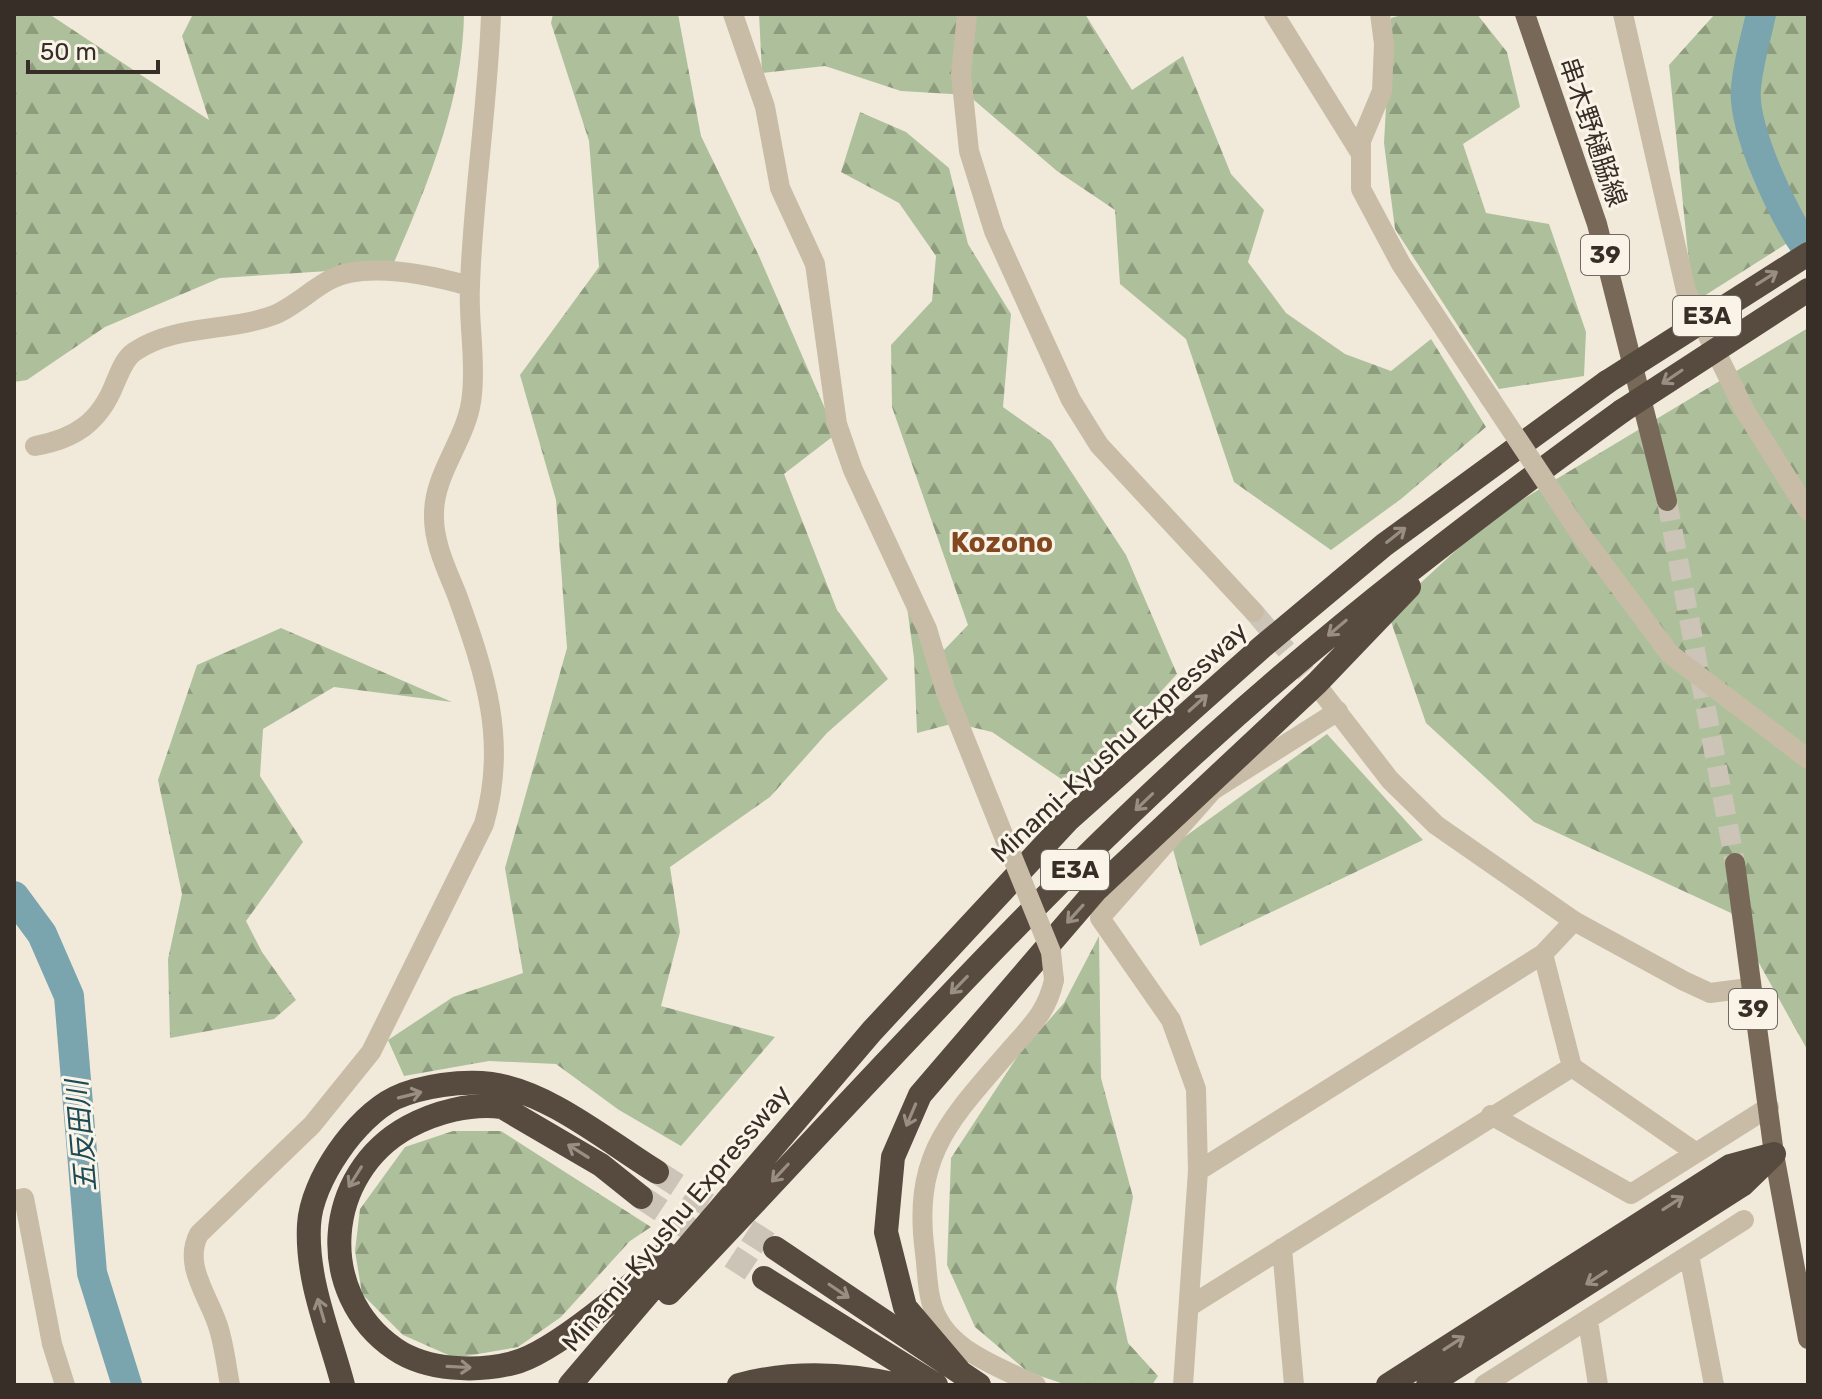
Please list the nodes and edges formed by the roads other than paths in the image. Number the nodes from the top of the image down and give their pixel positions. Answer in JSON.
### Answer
{"nodes":[{"id":1,"x":491,"y":14,"type":"edge"},
{"id":2,"x":733,"y":14,"type":"edge"},
{"id":3,"x":967,"y":14,"type":"edge"},
{"id":4,"x":1274,"y":14,"type":"edge"},
{"id":5,"x":1380,"y":14,"type":"edge"},
{"id":6,"x":1525,"y":14,"type":"edge"},
{"id":7,"x":1623,"y":14,"type":"edge"},
{"id":8,"x":1361,"y":154,"type":"junction"},
{"id":9,"x":1808,"y":254,"type":"edge"},
{"id":10,"x":469,"y":286,"type":"junction"},
{"id":11,"x":1808,"y":290,"type":"edge"},
{"id":12,"x":35,"y":446,"type":"dead end"},
{"id":13,"x":1667,"y":501,"type":"tunnel mouth"},
{"id":14,"x":1808,"y":511,"type":"edge"},
{"id":15,"x":1468,"y":524,"type":"junction"},
{"id":16,"x":1254,"y":612,"type":"tunnel mouth"},
{"id":17,"x":1322,"y":692,"type":"tunnel mouth"},
{"id":18,"x":1338,"y":711,"type":"junction"},
{"id":19,"x":1808,"y":759,"type":"edge"},
{"id":20,"x":1735,"y":863,"type":"tunnel mouth"},
{"id":21,"x":1574,"y":921,"type":"junction"},
{"id":22,"x":952,"y":942,"type":"junction"},
{"id":23,"x":1543,"y":954,"type":"junction"},
{"id":24,"x":1749,"y":988,"type":"junction"},
{"id":25,"x":1572,"y":1067,"type":"junction"},
{"id":26,"x":1769,"y":1107,"type":"junction"},
{"id":27,"x":1491,"y":1115,"type":"junction"},
{"id":28,"x":1695,"y":1152,"type":"junction"},
{"id":29,"x":1774,"y":1154,"type":"junction"},
{"id":30,"x":1198,"y":1171,"type":"junction"},
{"id":31,"x":657,"y":1172,"type":"tunnel mouth"},
{"id":32,"x":641,"y":1197,"type":"tunnel mouth"},
{"id":33,"x":14,"y":1200,"type":"edge"},
{"id":34,"x":1744,"y":1220,"type":"dead end"},
{"id":35,"x":775,"y":1248,"type":"tunnel mouth"},
{"id":36,"x":1282,"y":1248,"type":"junction"},
{"id":37,"x":1689,"y":1255,"type":"junction"},
{"id":38,"x":764,"y":1278,"type":"tunnel mouth"},
{"id":39,"x":1190,"y":1306,"type":"junction"},
{"id":40,"x":1588,"y":1321,"type":"junction"},
{"id":41,"x":1808,"y":1339,"type":"edge"},
{"id":42,"x":970,"y":1379,"type":"edge"},
{"id":43,"x":65,"y":1385,"type":"edge"},
{"id":44,"x":230,"y":1385,"type":"edge"},
{"id":45,"x":343,"y":1385,"type":"edge"},
{"id":46,"x":570,"y":1385,"type":"edge"},
{"id":47,"x":579,"y":1385,"type":"edge"},
{"id":48,"x":739,"y":1385,"type":"edge"},
{"id":49,"x":898,"y":1385,"type":"edge"},
{"id":50,"x":936,"y":1385,"type":"edge"},
{"id":51,"x":1036,"y":1385,"type":"edge"},
{"id":52,"x":1183,"y":1385,"type":"edge"},
{"id":53,"x":1294,"y":1385,"type":"edge"},
{"id":54,"x":1388,"y":1385,"type":"edge"},
{"id":55,"x":1428,"y":1385,"type":"edge"},
{"id":56,"x":1484,"y":1385,"type":"edge"},
{"id":57,"x":1598,"y":1385,"type":"edge"},
{"id":58,"x":1714,"y":1385,"type":"edge"}],
"edges":[{"from":1,"to":10,"type":"street"},
{"from":2,"to":51,"type":"street","bridge":true},
{"from":3,"to":16,"type":"street"},
{"from":4,"to":8,"type":"street"},
{"from":5,"to":8,"type":"street"},
{"from":6,"to":13,"type":"main road","name":"串木野樋脇線","number":"39"},
{"from":7,"to":14,"type":"street"},
{"from":8,"to":19,"type":"street","bridge":true},
{"from":22,"to":9,"type":"highway","name":"Minami-Kyushu Expressway","number":"E3A","one_way":true,"bridge":true},
{"from":10,"to":12,"type":"street"},
{"from":10,"to":44,"type":"street"},
{"from":11,"to":15,"type":"highway","name":"Minami-Kyushu Expressway","number":"E3A","one_way":true,"bridge":true},
{"from":15,"to":42,"type":"highway","one_way":true},
{"from":15,"to":47,"type":"highway","name":"Minami-Kyushu Expressway","number":"E3A","one_way":true},
{"from":17,"to":18,"type":"street"},
{"from":18,"to":21,"type":"street"},
{"from":18,"to":30,"type":"street"},
{"from":20,"to":24,"type":"main road","number":"39"},
{"from":21,"to":23,"type":"street"},
{"from":21,"to":24,"type":"street"},
{"from":32,"to":22,"type":"highway","one_way":true},
{"from":22,"to":46,"type":"highway","name":"Minami-Kyushu Expressway","number":"E3A"},
{"from":23,"to":25,"type":"street"},
{"from":23,"to":30,"type":"street"},
{"from":24,"to":26,"type":"main road","number":"39"},
{"from":25,"to":27,"type":"street"},
{"from":25,"to":28,"type":"street"},
{"from":26,"to":28,"type":"street"},
{"from":26,"to":29,"type":"main road","number":"39"},
{"from":27,"to":28,"type":"street"},
{"from":27,"to":36,"type":"street"},
{"from":29,"to":41,"type":"main road","number":"39"},
{"from":54,"to":29,"type":"highway","one_way":true},
{"from":29,"to":55,"type":"highway","one_way":true},
{"from":30,"to":39,"type":"street"},
{"from":45,"to":31,"type":"highway","one_way":true},
{"from":33,"to":43,"type":"street"},
{"from":34,"to":37,"type":"street"},
{"from":35,"to":42,"type":"highway","one_way":true},
{"from":36,"to":39,"type":"street"},
{"from":36,"to":53,"type":"street"},
{"from":37,"to":40,"type":"street"},
{"from":37,"to":58,"type":"street"},
{"from":38,"to":50,"type":"highway"},
{"from":39,"to":52,"type":"street"},
{"from":40,"to":56,"type":"street"},
{"from":40,"to":57,"type":"street"},
{"from":48,"to":49,"type":"highway"}]}
